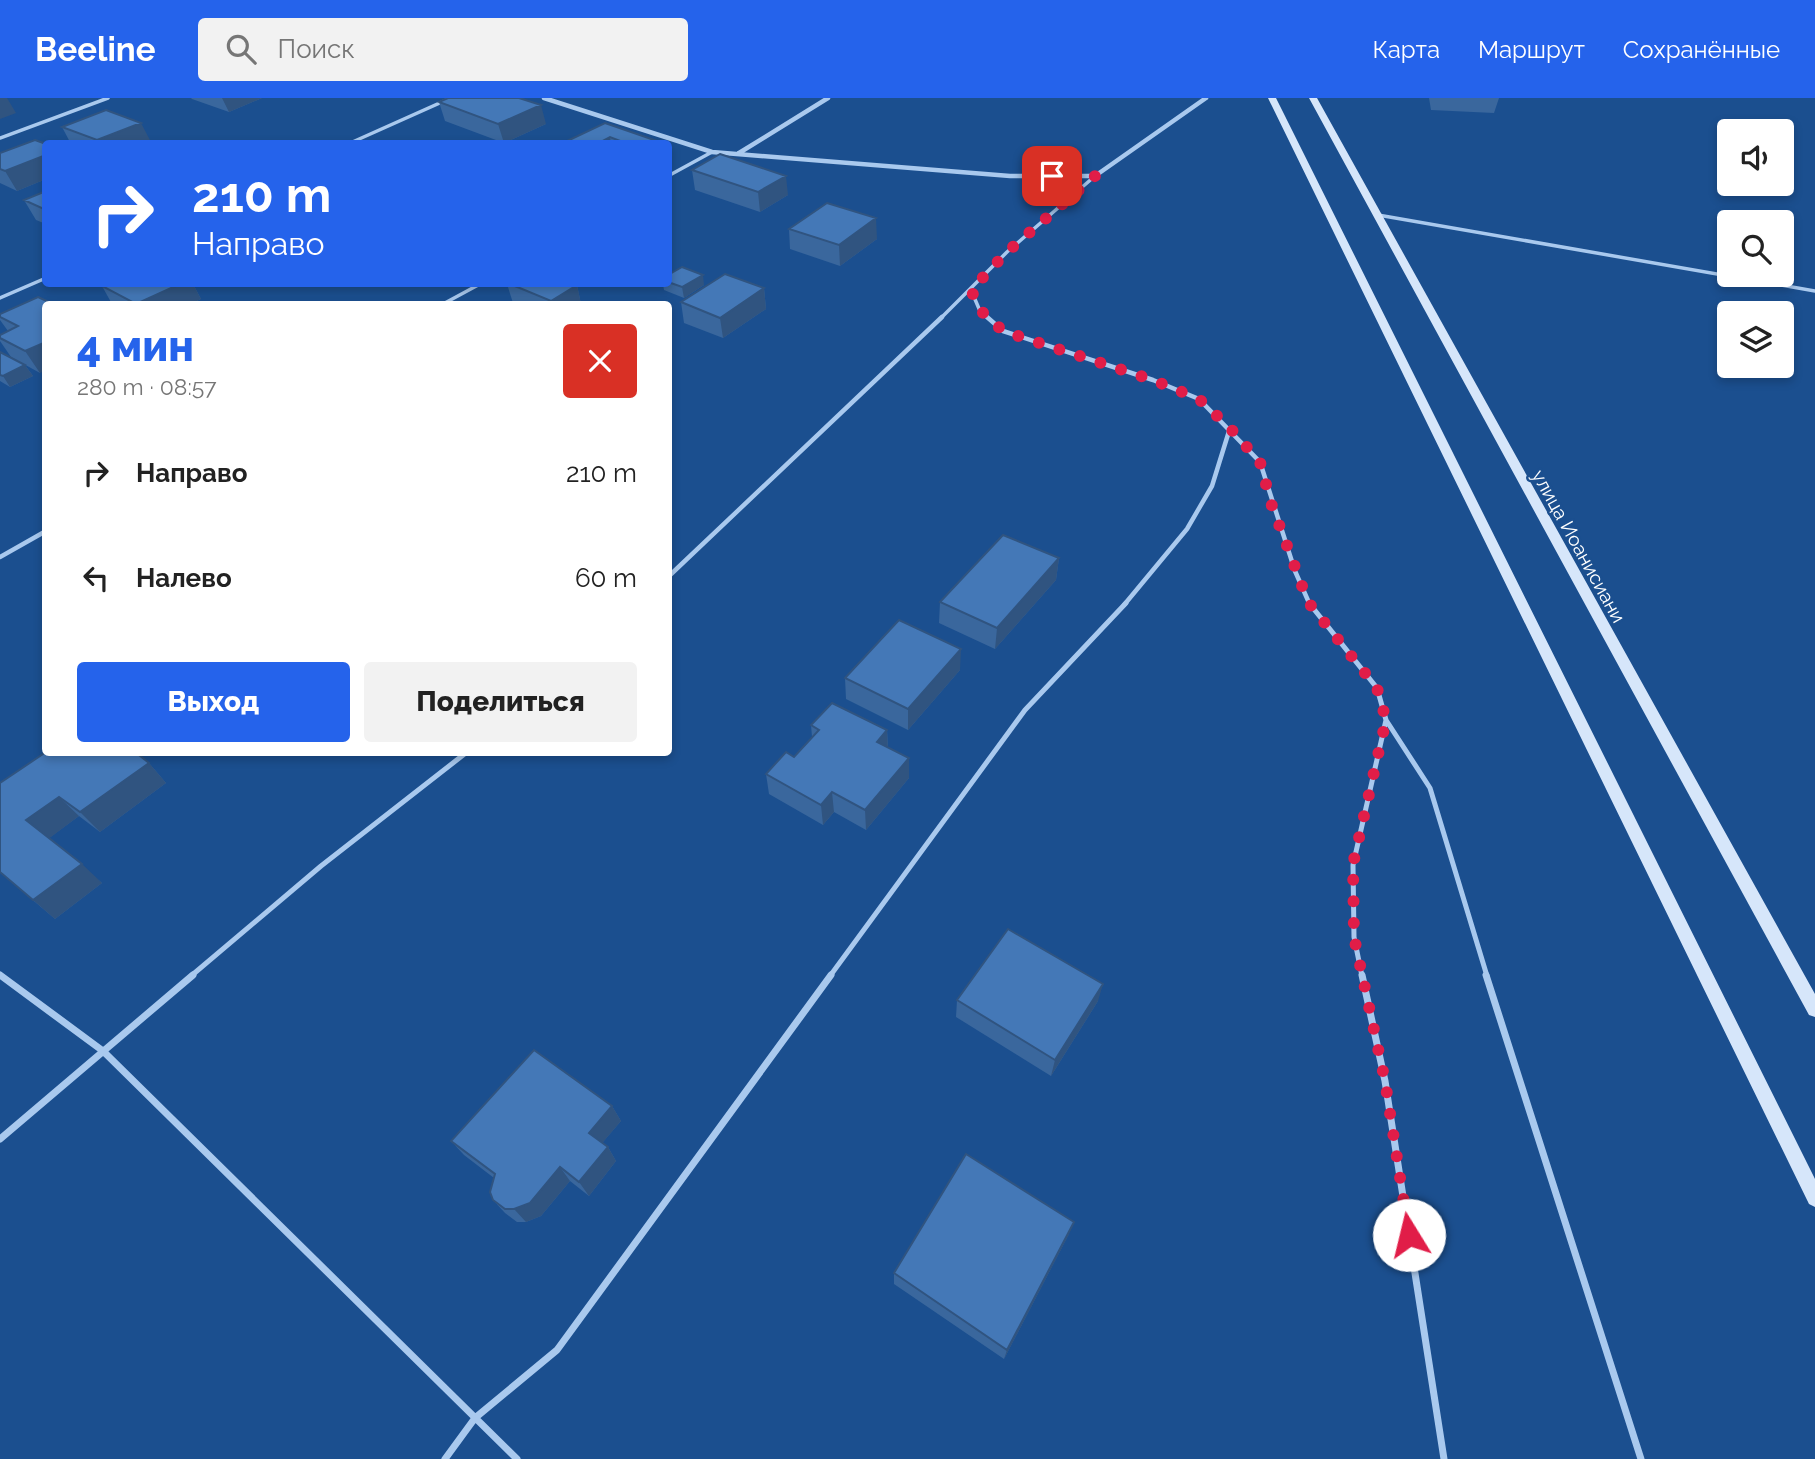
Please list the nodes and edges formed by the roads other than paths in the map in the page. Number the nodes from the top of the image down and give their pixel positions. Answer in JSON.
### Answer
{"nodes":[{"id":1,"x":108,"y":98,"type":"edge"},
{"id":2,"x":451,"y":98,"type":"edge"},
{"id":3,"x":544,"y":98,"type":"edge"},
{"id":4,"x":828,"y":98,"type":"edge"},
{"id":5,"x":1206,"y":98,"type":"edge"},
{"id":6,"x":1272,"y":98,"type":"edge"},
{"id":7,"x":1313,"y":98,"type":"edge"},
{"id":8,"x":0,"y":138,"type":"edge"},
{"id":9,"x":357,"y":140,"type":"edge"},
{"id":10,"x":712,"y":152,"type":"junction"},
{"id":11,"x":738,"y":154,"type":"junction"},
{"id":12,"x":672,"y":174,"type":"edge"},
{"id":13,"x":1095,"y":176,"type":"junction"},
{"id":14,"x":1378,"y":215,"type":"junction"},
{"id":15,"x":42,"y":280,"type":"edge"},
{"id":16,"x":474,"y":287,"type":"edge"},
{"id":17,"x":971,"y":290,"type":"junction"},
{"id":18,"x":1815,"y":291,"type":"edge"},
{"id":19,"x":0,"y":298,"type":"edge"},
{"id":20,"x":449,"y":301,"type":"edge"},
{"id":21,"x":1230,"y":428,"type":"junction"},
{"id":22,"x":42,"y":533,"type":"edge"},
{"id":23,"x":0,"y":556,"type":"edge"},
{"id":24,"x":672,"y":573,"type":"edge"},
{"id":25,"x":1386,"y":720,"type":"junction"},
{"id":26,"x":462,"y":756,"type":"edge"},
{"id":27,"x":0,"y":975,"type":"edge"},
{"id":28,"x":1815,"y":1010,"type":"edge"},
{"id":29,"x":103,"y":1051,"type":"junction"},
{"id":30,"x":0,"y":1139,"type":"edge"},
{"id":31,"x":1815,"y":1198,"type":"edge"},
{"id":32,"x":475,"y":1419,"type":"junction"},
{"id":33,"x":445,"y":1459,"type":"edge"},
{"id":34,"x":517,"y":1459,"type":"edge"},
{"id":35,"x":1444,"y":1459,"type":"edge"},
{"id":36,"x":1641,"y":1459,"type":"edge"}],
"edges":[{"from":1,"to":8,"type":"lane"},
{"from":2,"to":9,"type":"lane"},
{"from":3,"to":10,"type":"street"},
{"from":4,"to":11,"type":"street"},
{"from":5,"to":13,"type":"street"},
{"from":6,"to":31,"type":"main road"},
{"from":7,"to":14,"type":"main road","name":"улица Иоанисиани"},
{"from":10,"to":11,"type":"street"},
{"from":10,"to":12,"type":"lane"},
{"from":11,"to":13,"type":"street"},
{"from":13,"to":17,"type":"lane"},
{"from":14,"to":18,"type":"lane"},
{"from":14,"to":28,"type":"main road","name":"улица Иоанисиани"},
{"from":15,"to":19,"type":"lane"},
{"from":16,"to":20,"type":"lane"},
{"from":17,"to":21,"type":"lane"},
{"from":17,"to":24,"type":"lane"},
{"from":21,"to":25,"type":"lane"},
{"from":21,"to":32,"type":"lane"},
{"from":22,"to":23,"type":"lane"},
{"from":25,"to":35,"type":"lane"},
{"from":25,"to":36,"type":"lane"},
{"from":26,"to":29,"type":"lane"},
{"from":27,"to":29,"type":"lane"},
{"from":29,"to":30,"type":"lane"},
{"from":29,"to":32,"type":"lane"},
{"from":32,"to":33,"type":"lane"},
{"from":32,"to":34,"type":"lane"}]}
